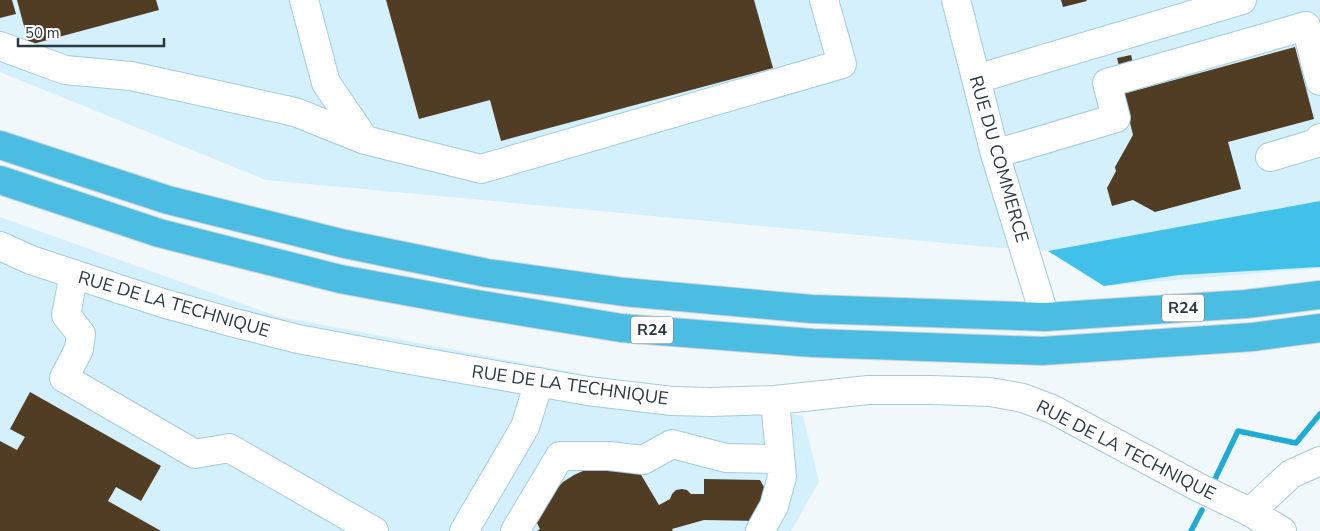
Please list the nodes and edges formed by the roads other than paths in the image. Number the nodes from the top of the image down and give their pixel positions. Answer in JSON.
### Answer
{"nodes":[{"id":1,"x":304,"y":0,"type":"edge"},
{"id":2,"x":824,"y":0,"type":"edge"},
{"id":3,"x":956,"y":0,"type":"edge"},
{"id":4,"x":1242,"y":0,"type":"edge"},
{"id":5,"x":0,"y":46,"type":"edge"},
{"id":6,"x":976,"y":79,"type":"junction"},
{"id":7,"x":1320,"y":80,"type":"edge"},
{"id":8,"x":1320,"y":138,"type":"edge"},
{"id":9,"x":365,"y":140,"type":"junction"},
{"id":10,"x":0,"y":145,"type":"edge"},
{"id":11,"x":995,"y":154,"type":"junction"},
{"id":12,"x":1270,"y":157,"type":"dead end"},
{"id":13,"x":0,"y":180,"type":"edge"},
{"id":14,"x":0,"y":246,"type":"edge"},
{"id":15,"x":74,"y":274,"type":"junction"},
{"id":16,"x":1320,"y":295,"type":"edge"},
{"id":17,"x":1045,"y":317,"type":"junction"},
{"id":18,"x":1320,"y":328,"type":"edge"},
{"id":19,"x":539,"y":382,"type":"junction"},
{"id":20,"x":774,"y":400,"type":"junction"},
{"id":21,"x":780,"y":459,"type":"junction"},
{"id":22,"x":1320,"y":461,"type":"edge"},
{"id":23,"x":1250,"y":512,"type":"junction"},
{"id":24,"x":374,"y":531,"type":"edge"},
{"id":25,"x":464,"y":531,"type":"edge"},
{"id":26,"x":515,"y":531,"type":"edge"},
{"id":27,"x":760,"y":531,"type":"edge"},
{"id":28,"x":1282,"y":531,"type":"edge"}],
"edges":[{"from":1,"to":9,"type":"street"},
{"from":2,"to":9,"type":"street"},
{"from":3,"to":6,"type":"street","name":"RUE DU COMMERCE"},
{"from":4,"to":6,"type":"street"},
{"from":5,"to":9,"type":"street"},
{"from":6,"to":11,"type":"street","name":"RUE DU COMMERCE"},
{"from":7,"to":11,"type":"street"},
{"from":8,"to":12,"type":"street"},
{"from":10,"to":17,"type":"highway","number":"R24"},
{"from":11,"to":17,"type":"street","name":"RUE DU COMMERCE"},
{"from":13,"to":18,"type":"highway","number":"R24"},
{"from":14,"to":15,"type":"street","name":"RUE DE LA TECHNIQUE"},
{"from":15,"to":19,"type":"street","name":"RUE DE LA TECHNIQUE"},
{"from":15,"to":24,"type":"street"},
{"from":16,"to":17,"type":"highway","number":"R24"},
{"from":19,"to":20,"type":"street","name":"RUE DE LA TECHNIQUE"},
{"from":19,"to":25,"type":"street"},
{"from":20,"to":21,"type":"street"},
{"from":20,"to":23,"type":"street","name":"RUE DE LA TECHNIQUE"},
{"from":21,"to":26,"type":"street"},
{"from":21,"to":27,"type":"street"},
{"from":22,"to":23,"type":"street"},
{"from":23,"to":28,"type":"street","name":"RUE DE LA TECHNIQUE"}]}
